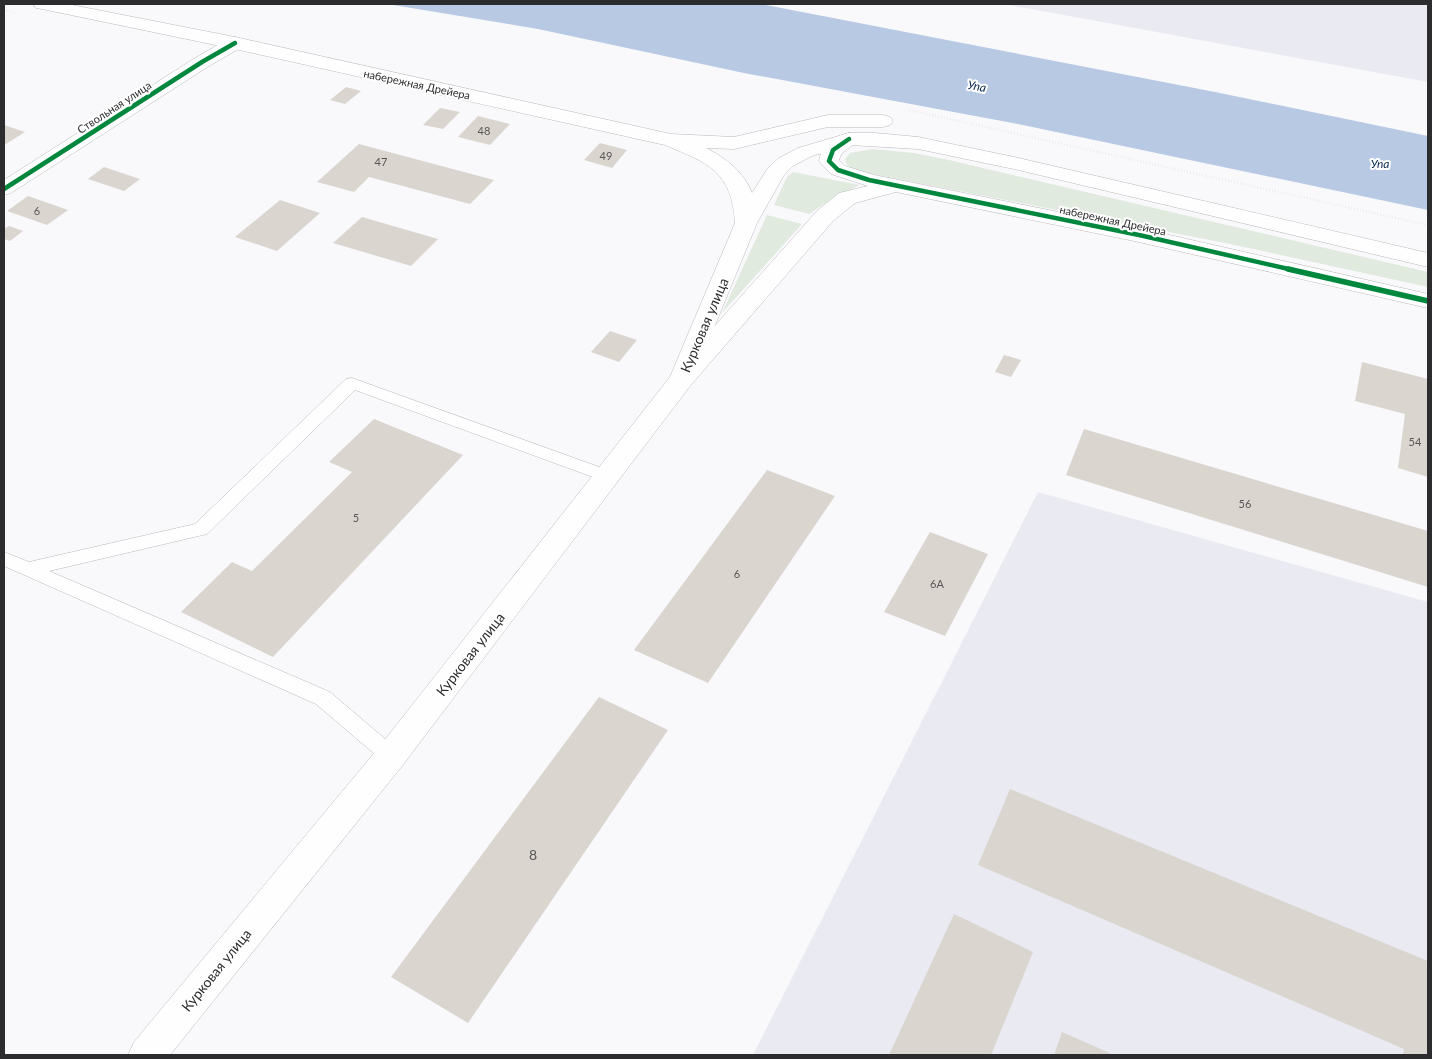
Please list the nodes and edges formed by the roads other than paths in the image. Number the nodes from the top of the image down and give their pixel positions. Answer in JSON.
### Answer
{"nodes":[{"id":1,"x":42,"y":4,"type":"edge"},
{"id":2,"x":235,"y":43,"type":"junction"},
{"id":3,"x":849,"y":139,"type":"junction"},
{"id":4,"x":671,"y":140,"type":"junction"},
{"id":5,"x":894,"y":186,"type":"junction"},
{"id":6,"x":4,"y":189,"type":"edge"},
{"id":7,"x":746,"y":223,"type":"junction"},
{"id":8,"x":1428,"y":241,"type":"edge"},
{"id":9,"x":1428,"y":260,"type":"edge"},
{"id":10,"x":1428,"y":301,"type":"edge"},
{"id":11,"x":681,"y":380,"type":"junction"},
{"id":12,"x":607,"y":476,"type":"junction"},
{"id":13,"x":4,"y":559,"type":"edge"},
{"id":14,"x":29,"y":569,"type":"junction"},
{"id":15,"x":390,"y":756,"type":"junction"},
{"id":16,"x":147,"y":1055,"type":"edge"}],
"edges":[{"from":1,"to":2,"type":"main road","name":"набережная Дрейера"},
{"from":2,"to":4,"type":"main road","name":"набережная Дрейера"},
{"from":2,"to":6,"type":"main road","name":"Ствольная улица"},
{"from":3,"to":5,"type":"main road","name":"набережная Дрейера"},
{"from":3,"to":7,"type":"main road","name":"Курковая улица"},
{"from":3,"to":9,"type":"main road","name":"Курковая улица"},
{"from":4,"to":7,"type":"main road","name":"набережная Дрейера"},
{"from":4,"to":8,"type":"main road"},
{"from":5,"to":10,"type":"main road","name":"набережная Дрейера"},
{"from":5,"to":11,"type":"main road"},
{"from":7,"to":11,"type":"main road","name":"Курковая улица"},
{"from":11,"to":12,"type":"main road","name":"Курковая улица"},
{"from":12,"to":14,"type":"lane"},
{"from":12,"to":15,"type":"main road","name":"Курковая улица"},
{"from":13,"to":14,"type":"lane"},
{"from":14,"to":15,"type":"lane"},
{"from":15,"to":16,"type":"main road","name":"Курковая улица"}]}
